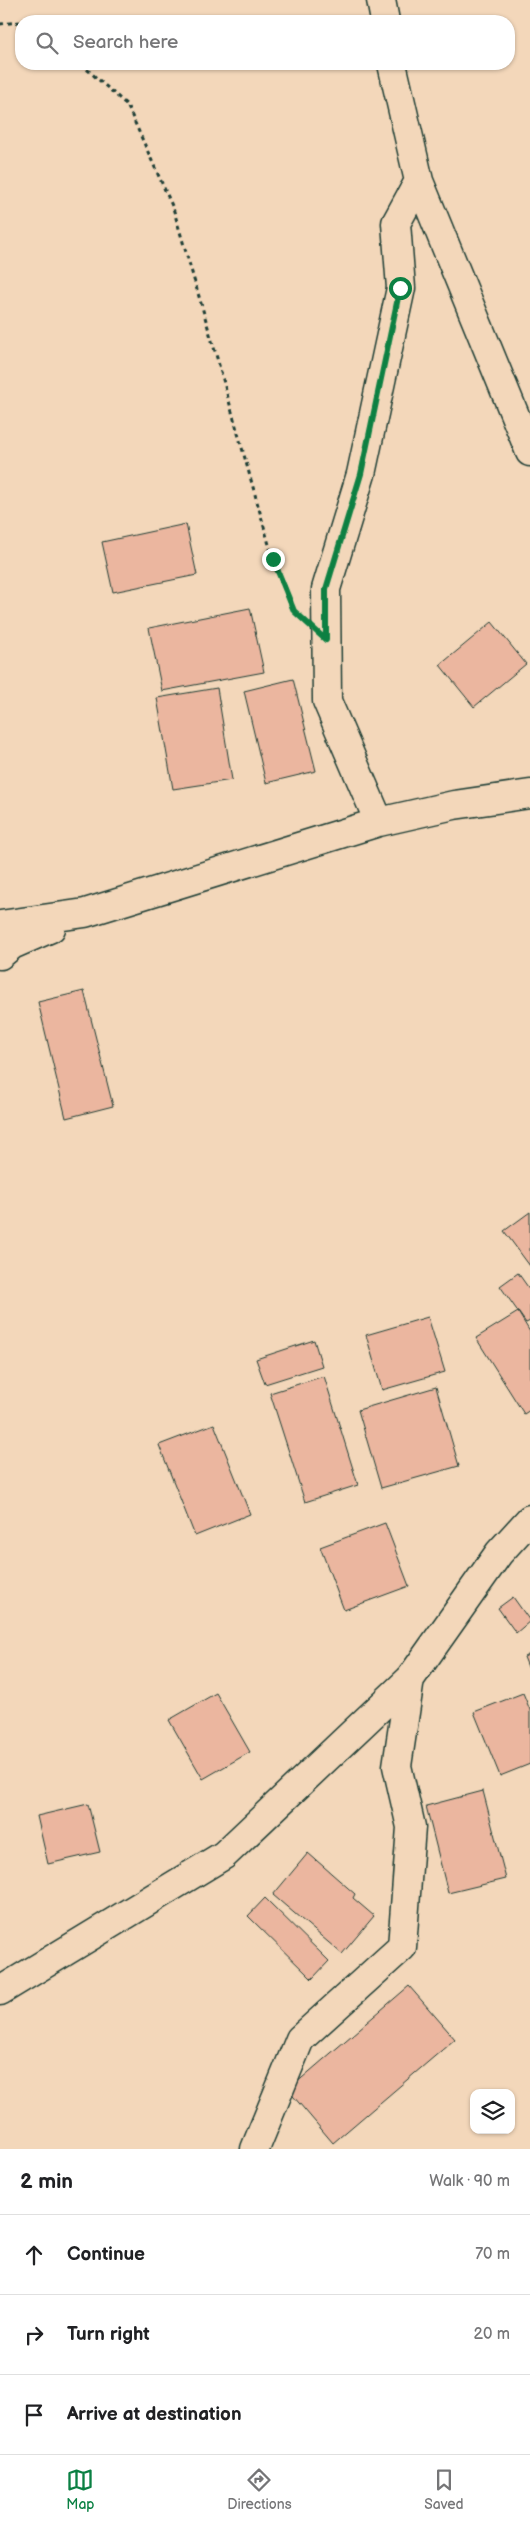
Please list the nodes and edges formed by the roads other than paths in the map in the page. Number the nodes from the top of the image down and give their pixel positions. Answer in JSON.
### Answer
{"nodes":[{"id":1,"x":381,"y":0,"type":"edge"},
{"id":2,"x":384,"y":15,"type":"edge"},
{"id":3,"x":393,"y":70,"type":"edge"},
{"id":4,"x":420,"y":182,"type":"junction"},
{"id":5,"x":530,"y":452,"type":"edge"},
{"id":6,"x":530,"y":794,"type":"edge"},
{"id":7,"x":379,"y":822,"type":"junction"},
{"id":8,"x":85,"y":913,"type":"junction"},
{"id":9,"x":0,"y":925,"type":"edge"},
{"id":10,"x":0,"y":955,"type":"edge"},
{"id":11,"x":530,"y":1520,"type":"edge"},
{"id":12,"x":410,"y":1679,"type":"junction"},
{"id":13,"x":0,"y":1991,"type":"edge"},
{"id":14,"x":255,"y":2149,"type":"edge"}],
"edges":[{"from":1,"to":2,"type":"street"},
{"from":3,"to":4,"type":"street"},
{"from":4,"to":5,"type":"street"},
{"from":4,"to":7,"type":"street"},
{"from":6,"to":7,"type":"street"},
{"from":7,"to":8,"type":"street"},
{"from":8,"to":9,"type":"street"},
{"from":8,"to":10,"type":"street"},
{"from":11,"to":12,"type":"street"},
{"from":12,"to":13,"type":"street"},
{"from":12,"to":14,"type":"street"}]}
